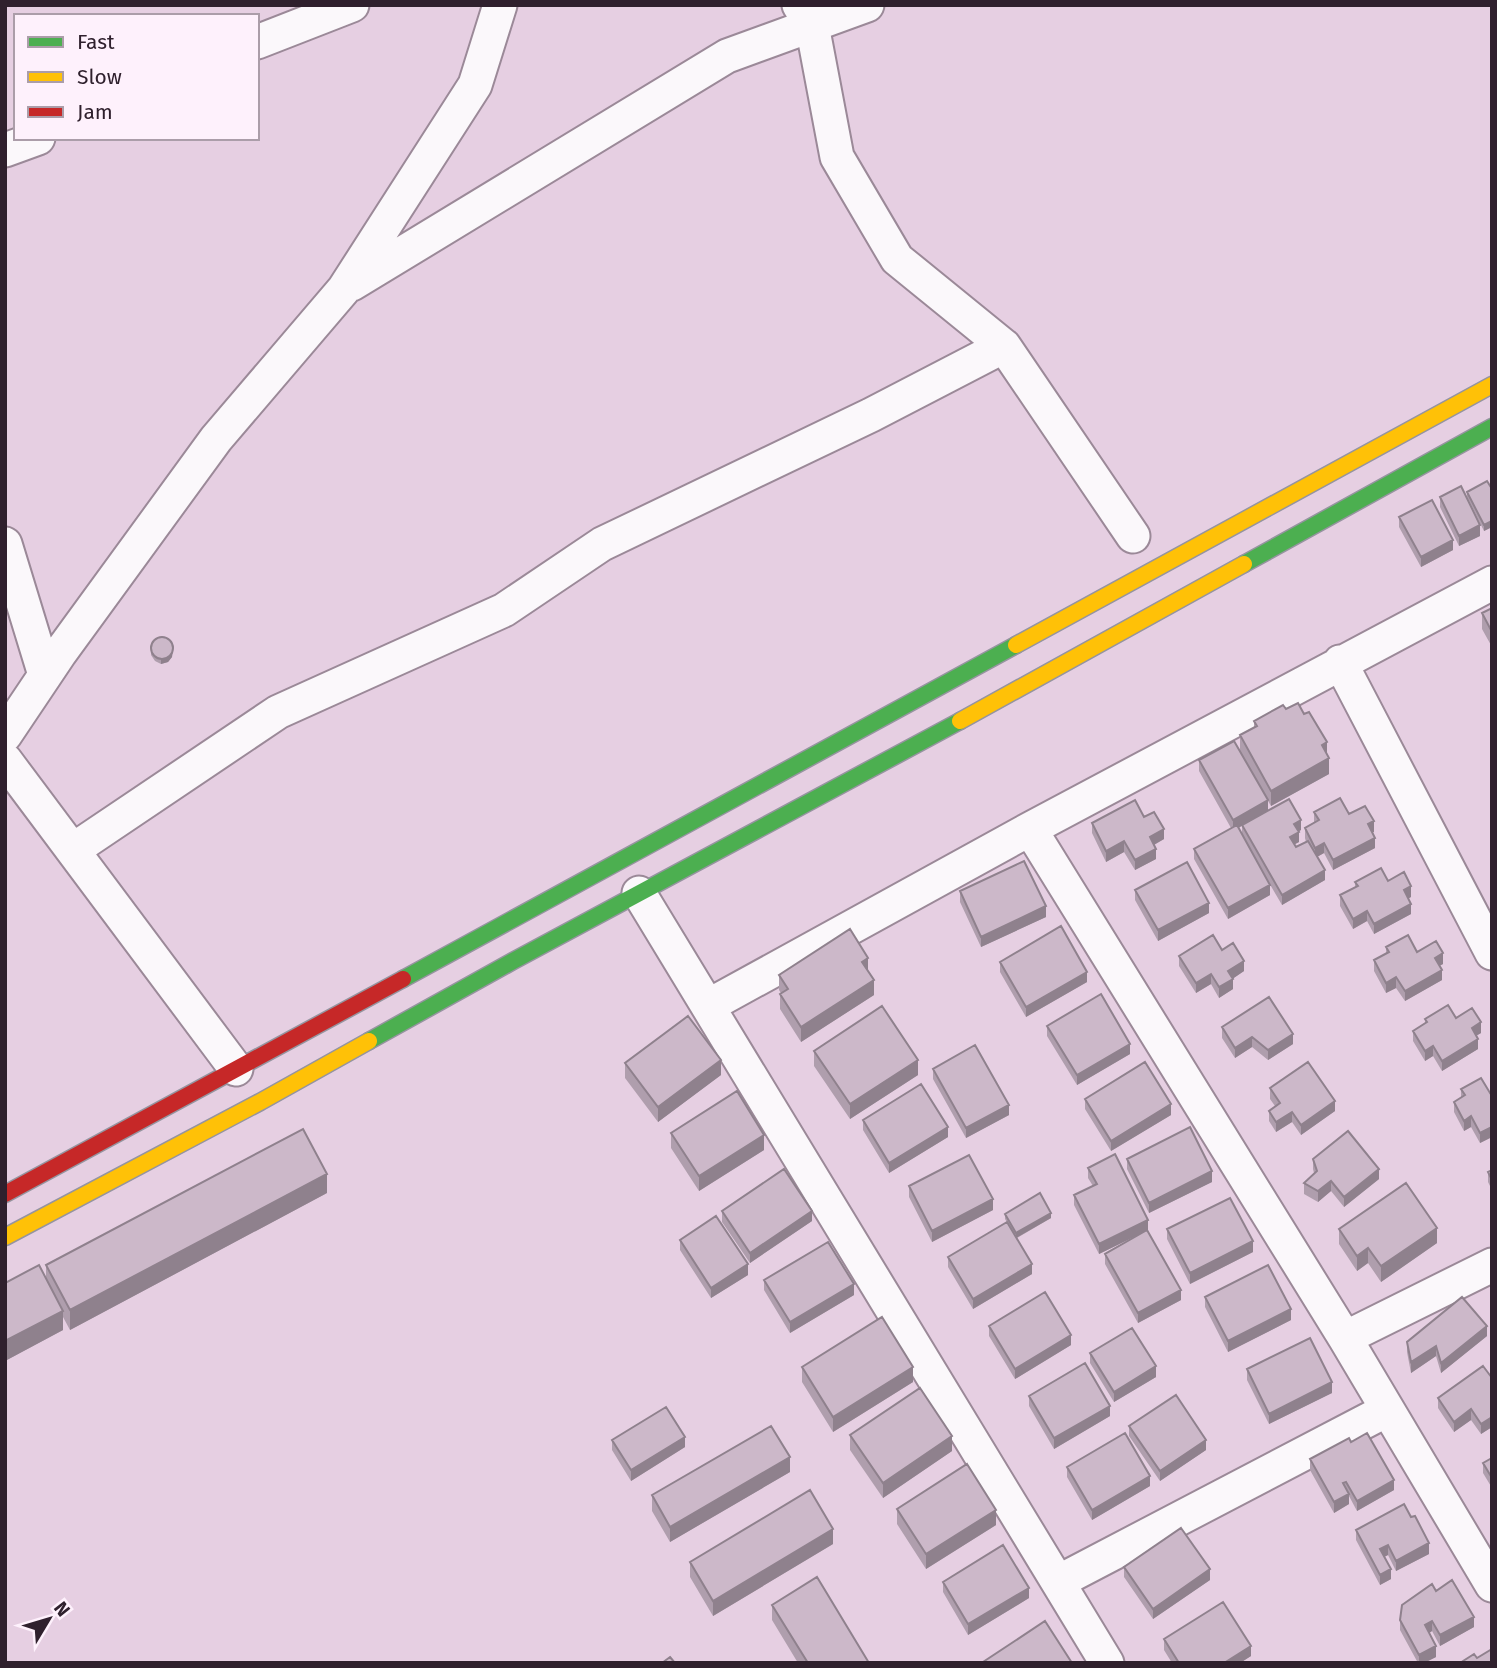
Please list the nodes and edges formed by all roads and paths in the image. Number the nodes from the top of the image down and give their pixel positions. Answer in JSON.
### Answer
{"nodes":[{"id":1,"x":352,"y":5,"type":"edge"},
{"id":2,"x":500,"y":5,"type":"edge"},
{"id":3,"x":867,"y":5,"type":"edge"},
{"id":4,"x":805,"y":15,"type":"edge"},
{"id":5,"x":259,"y":41,"type":"edge"},
{"id":6,"x":32,"y":140,"type":"edge"},
{"id":7,"x":5,"y":150,"type":"edge"},
{"id":8,"x":344,"y":289,"type":"junction"},
{"id":9,"x":1004,"y":346,"type":"junction"},
{"id":10,"x":1492,"y":385,"type":"edge"},
{"id":11,"x":1492,"y":427,"type":"edge"},
{"id":12,"x":1133,"y":536,"type":"dead end"},
{"id":13,"x":5,"y":544,"type":"edge"},
{"id":14,"x":1492,"y":583,"type":"edge"},
{"id":15,"x":1340,"y":662,"type":"junction"},
{"id":16,"x":45,"y":675,"type":"junction"},
{"id":17,"x":5,"y":735,"type":"edge"},
{"id":18,"x":5,"y":760,"type":"edge"},
{"id":19,"x":1030,"y":829,"type":"junction"},
{"id":20,"x":73,"y":850,"type":"junction"},
{"id":21,"x":639,"y":893,"type":"junction"},
{"id":22,"x":1492,"y":953,"type":"edge"},
{"id":23,"x":708,"y":1006,"type":"junction"},
{"id":24,"x":236,"y":1069,"type":"junction"},
{"id":25,"x":5,"y":1194,"type":"edge"},
{"id":26,"x":5,"y":1237,"type":"edge"},
{"id":27,"x":1492,"y":1265,"type":"edge"},
{"id":28,"x":1345,"y":1338,"type":"junction"},
{"id":29,"x":1387,"y":1410,"type":"junction"},
{"id":30,"x":1058,"y":1582,"type":"junction"},
{"id":31,"x":1492,"y":1585,"type":"edge"},
{"id":32,"x":1107,"y":1663,"type":"edge"}],
"edges":[{"from":1,"to":5,"type":"street"},
{"from":2,"to":8,"type":"street"},
{"from":3,"to":4,"type":"street"},
{"from":4,"to":8,"type":"street"},
{"from":4,"to":9,"type":"street"},
{"from":6,"to":7,"type":"street"},
{"from":8,"to":16,"type":"street"},
{"from":9,"to":12,"type":"street"},
{"from":9,"to":20,"type":"street"},
{"from":10,"to":24,"type":"main road"},
{"from":11,"to":21,"type":"main road"},
{"from":13,"to":16,"type":"street"},
{"from":14,"to":15,"type":"street"},
{"from":15,"to":19,"type":"street"},
{"from":15,"to":22,"type":"street"},
{"from":16,"to":17,"type":"street"},
{"from":18,"to":20,"type":"street"},
{"from":19,"to":23,"type":"street"},
{"from":19,"to":28,"type":"street"},
{"from":20,"to":24,"type":"street"},
{"from":21,"to":23,"type":"street"},
{"from":21,"to":26,"type":"main road"},
{"from":23,"to":30,"type":"street"},
{"from":24,"to":25,"type":"main road"},
{"from":27,"to":28,"type":"street"},
{"from":28,"to":29,"type":"street"},
{"from":29,"to":30,"type":"street"},
{"from":29,"to":31,"type":"street"},
{"from":30,"to":32,"type":"street"}]}
